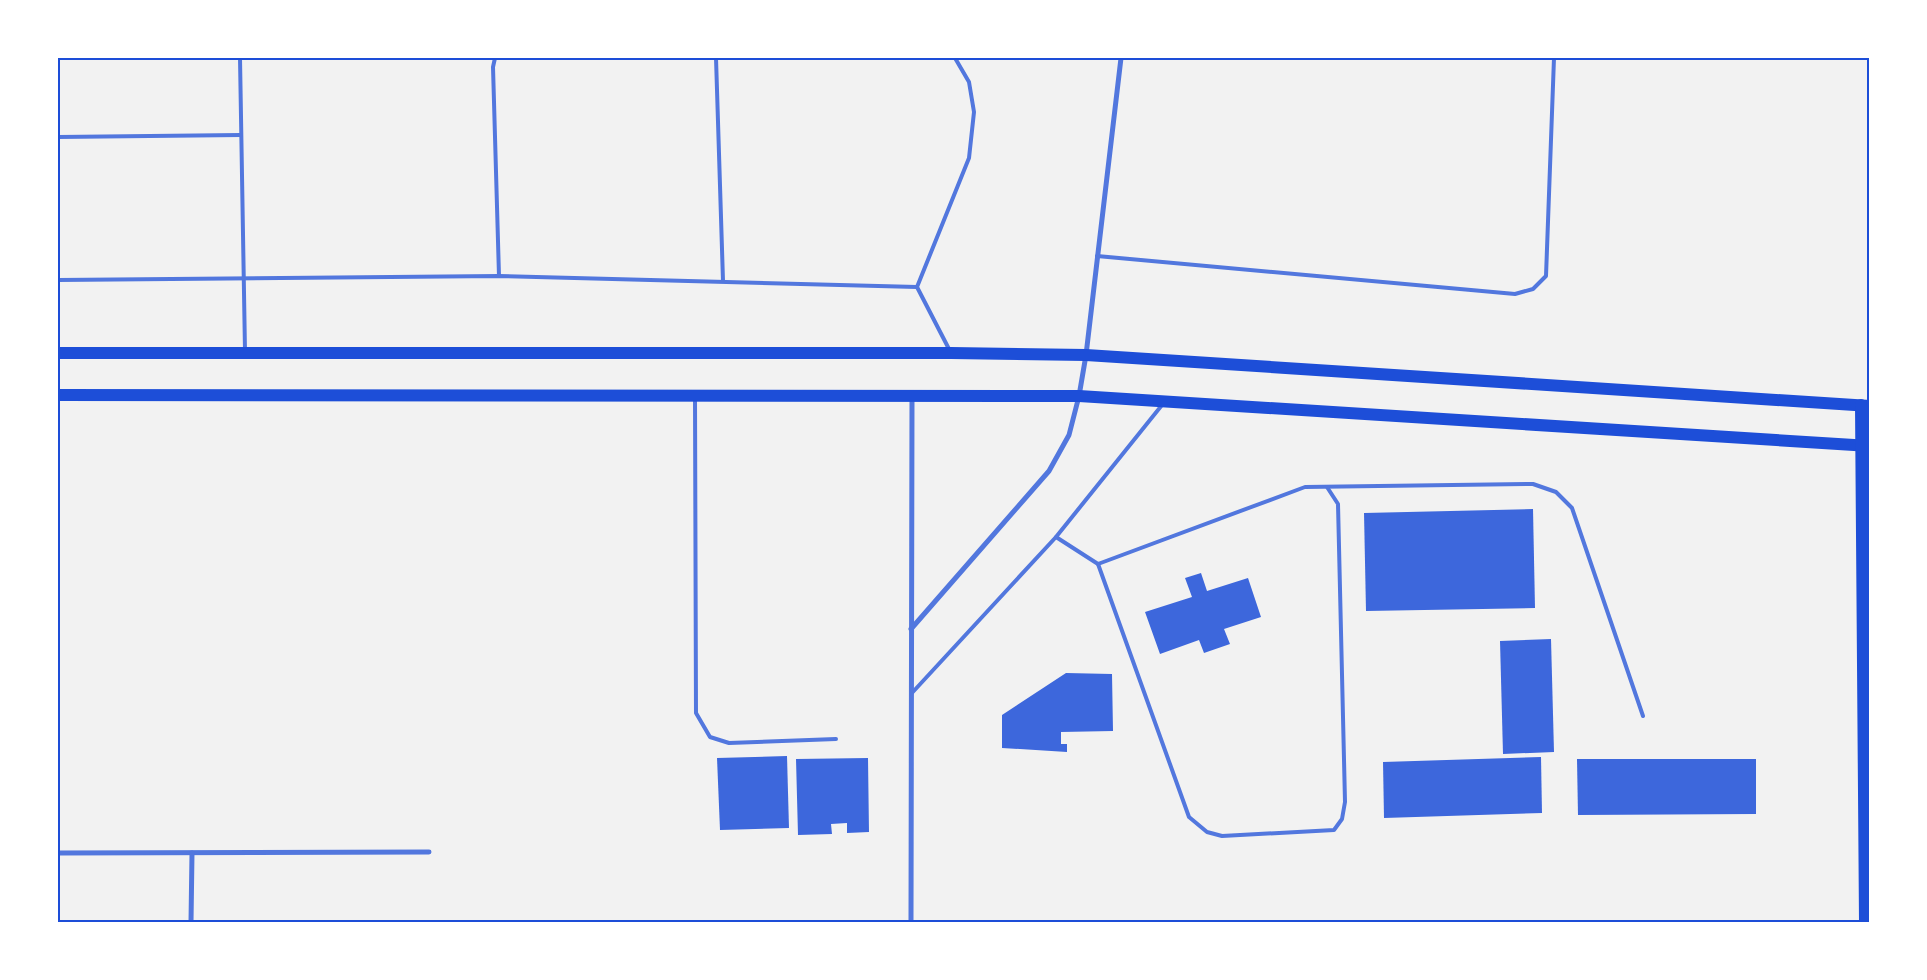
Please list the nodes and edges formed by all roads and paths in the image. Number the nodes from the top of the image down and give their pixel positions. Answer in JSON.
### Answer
{"nodes":[{"id":1,"x":240,"y":58,"type":"edge"},
{"id":2,"x":495,"y":58,"type":"edge"},
{"id":3,"x":716,"y":58,"type":"edge"},
{"id":4,"x":955,"y":58,"type":"edge"},
{"id":5,"x":1121,"y":58,"type":"edge"},
{"id":6,"x":1554,"y":58,"type":"edge"},
{"id":7,"x":241,"y":135,"type":"junction"},
{"id":8,"x":58,"y":137,"type":"edge"},
{"id":9,"x":1097,"y":256,"type":"junction"},
{"id":10,"x":499,"y":276,"type":"junction"},
{"id":11,"x":244,"y":278,"type":"junction"},
{"id":12,"x":58,"y":280,"type":"edge"},
{"id":13,"x":723,"y":281,"type":"junction"},
{"id":14,"x":917,"y":287,"type":"junction"},
{"id":15,"x":58,"y":353,"type":"edge"},
{"id":16,"x":245,"y":353,"type":"junction"},
{"id":17,"x":951,"y":353,"type":"junction"},
{"id":18,"x":1086,"y":355,"type":"junction"},
{"id":19,"x":695,"y":394,"type":"junction"},
{"id":20,"x":58,"y":395,"type":"edge"},
{"id":21,"x":912,"y":395,"type":"junction"},
{"id":22,"x":1080,"y":396,"type":"junction"},
{"id":23,"x":1166,"y":401,"type":"junction"},
{"id":24,"x":1865,"y":406,"type":"edge"},
{"id":25,"x":1866,"y":446,"type":"edge"},
{"id":26,"x":1328,"y":487,"type":"junction"},
{"id":27,"x":1056,"y":537,"type":"junction"},
{"id":28,"x":1098,"y":564,"type":"junction"},
{"id":29,"x":910,"y":629,"type":"junction"},
{"id":30,"x":911,"y":694,"type":"junction"},
{"id":31,"x":1643,"y":716,"type":"dead end"},
{"id":32,"x":836,"y":739,"type":"dead end"},
{"id":33,"x":429,"y":852,"type":"dead end"},
{"id":34,"x":58,"y":853,"type":"edge"},
{"id":35,"x":192,"y":853,"type":"junction"},
{"id":36,"x":191,"y":922,"type":"edge"},
{"id":37,"x":911,"y":922,"type":"edge"},
{"id":38,"x":1865,"y":922,"type":"edge"}],
"edges":[{"from":1,"to":7,"type":"lane"},
{"from":2,"to":10,"type":"lane"},
{"from":3,"to":13,"type":"lane"},
{"from":4,"to":14,"type":"lane"},
{"from":5,"to":9,"type":"street"},
{"from":6,"to":9,"type":"lane"},
{"from":7,"to":8,"type":"lane"},
{"from":7,"to":11,"type":"lane"},
{"from":9,"to":18,"type":"street"},
{"from":10,"to":11,"type":"lane"},
{"from":10,"to":13,"type":"lane"},
{"from":11,"to":12,"type":"lane"},
{"from":11,"to":16,"type":"lane"},
{"from":13,"to":14,"type":"lane"},
{"from":14,"to":17,"type":"lane"},
{"from":15,"to":16,"type":"main road"},
{"from":16,"to":17,"type":"main road"},
{"from":17,"to":18,"type":"main road"},
{"from":18,"to":22,"type":"street"},
{"from":18,"to":24,"type":"main road"},
{"from":19,"to":20,"type":"main road"},
{"from":19,"to":21,"type":"main road"},
{"from":19,"to":32,"type":"lane"},
{"from":21,"to":22,"type":"main road"},
{"from":21,"to":29,"type":"street"},
{"from":22,"to":23,"type":"main road"},
{"from":22,"to":29,"type":"street"},
{"from":23,"to":25,"type":"main road"},
{"from":23,"to":27,"type":"lane"},
{"from":24,"to":25,"type":"main road"},
{"from":25,"to":38,"type":"main road"},
{"from":26,"to":28,"type":"lane"},
{"from":26,"to":28,"type":"lane"},
{"from":26,"to":31,"type":"lane"},
{"from":27,"to":28,"type":"lane"},
{"from":27,"to":30,"type":"lane"},
{"from":29,"to":30,"type":"street"},
{"from":30,"to":37,"type":"street"},
{"from":33,"to":35,"type":"street"},
{"from":34,"to":35,"type":"street"},
{"from":35,"to":36,"type":"street"}]}
